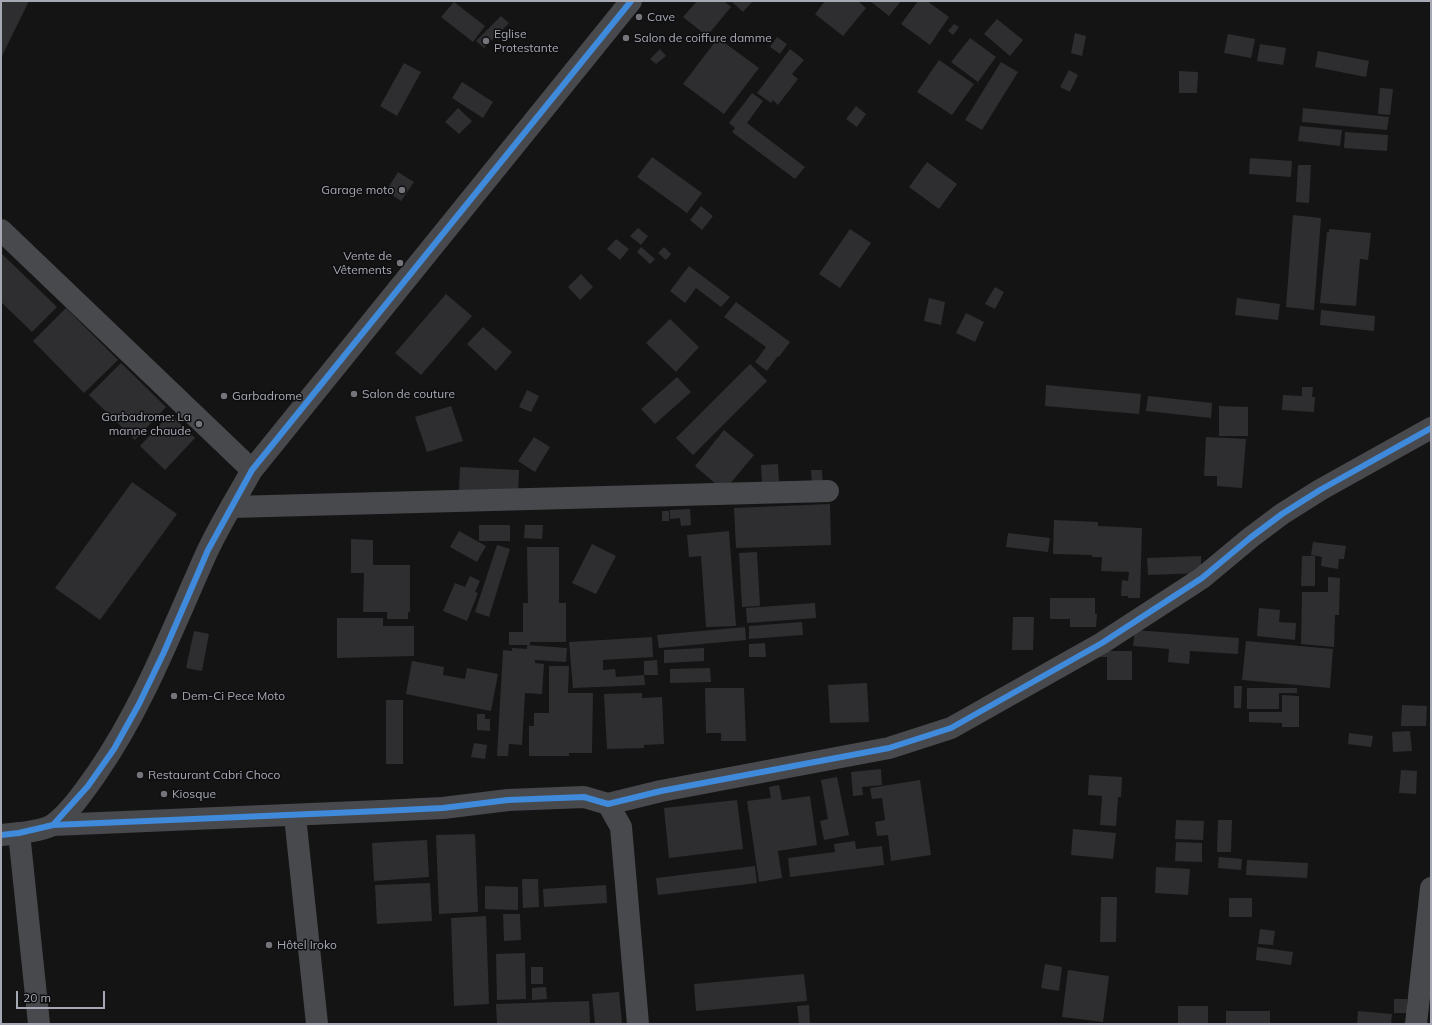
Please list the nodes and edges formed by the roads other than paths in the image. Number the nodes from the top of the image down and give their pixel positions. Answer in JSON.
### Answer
{"nodes":[{"id":1,"x":631,"y":1,"type":"edge"},
{"id":2,"x":1,"y":230,"type":"edge"},
{"id":3,"x":1431,"y":428,"type":"edge"},
{"id":4,"x":252,"y":470,"type":"junction"},
{"id":5,"x":828,"y":491,"type":"dead end"},
{"id":6,"x":232,"y":507,"type":"junction"},
{"id":7,"x":608,"y":804,"type":"junction"},
{"id":8,"x":295,"y":816,"type":"junction"},
{"id":9,"x":53,"y":825,"type":"junction"},
{"id":10,"x":10,"y":834,"type":"edge"},
{"id":11,"x":1431,"y":888,"type":"edge"},
{"id":12,"x":39,"y":1024,"type":"edge"},
{"id":13,"x":317,"y":1024,"type":"edge"},
{"id":14,"x":638,"y":1024,"type":"edge"},
{"id":15,"x":1416,"y":1024,"type":"edge"}],
"edges":[{"from":1,"to":4,"type":"street"},
{"from":2,"to":4,"type":"street"},
{"from":3,"to":7,"type":"street"},
{"from":4,"to":6,"type":"street"},
{"from":5,"to":6,"type":"street"},
{"from":6,"to":9,"type":"street"},
{"from":7,"to":8,"type":"street"},
{"from":7,"to":14,"type":"street"},
{"from":8,"to":9,"type":"street"},
{"from":8,"to":13,"type":"street"},
{"from":9,"to":10,"type":"street"},
{"from":10,"to":12,"type":"street"},
{"from":11,"to":15,"type":"street"}]}
